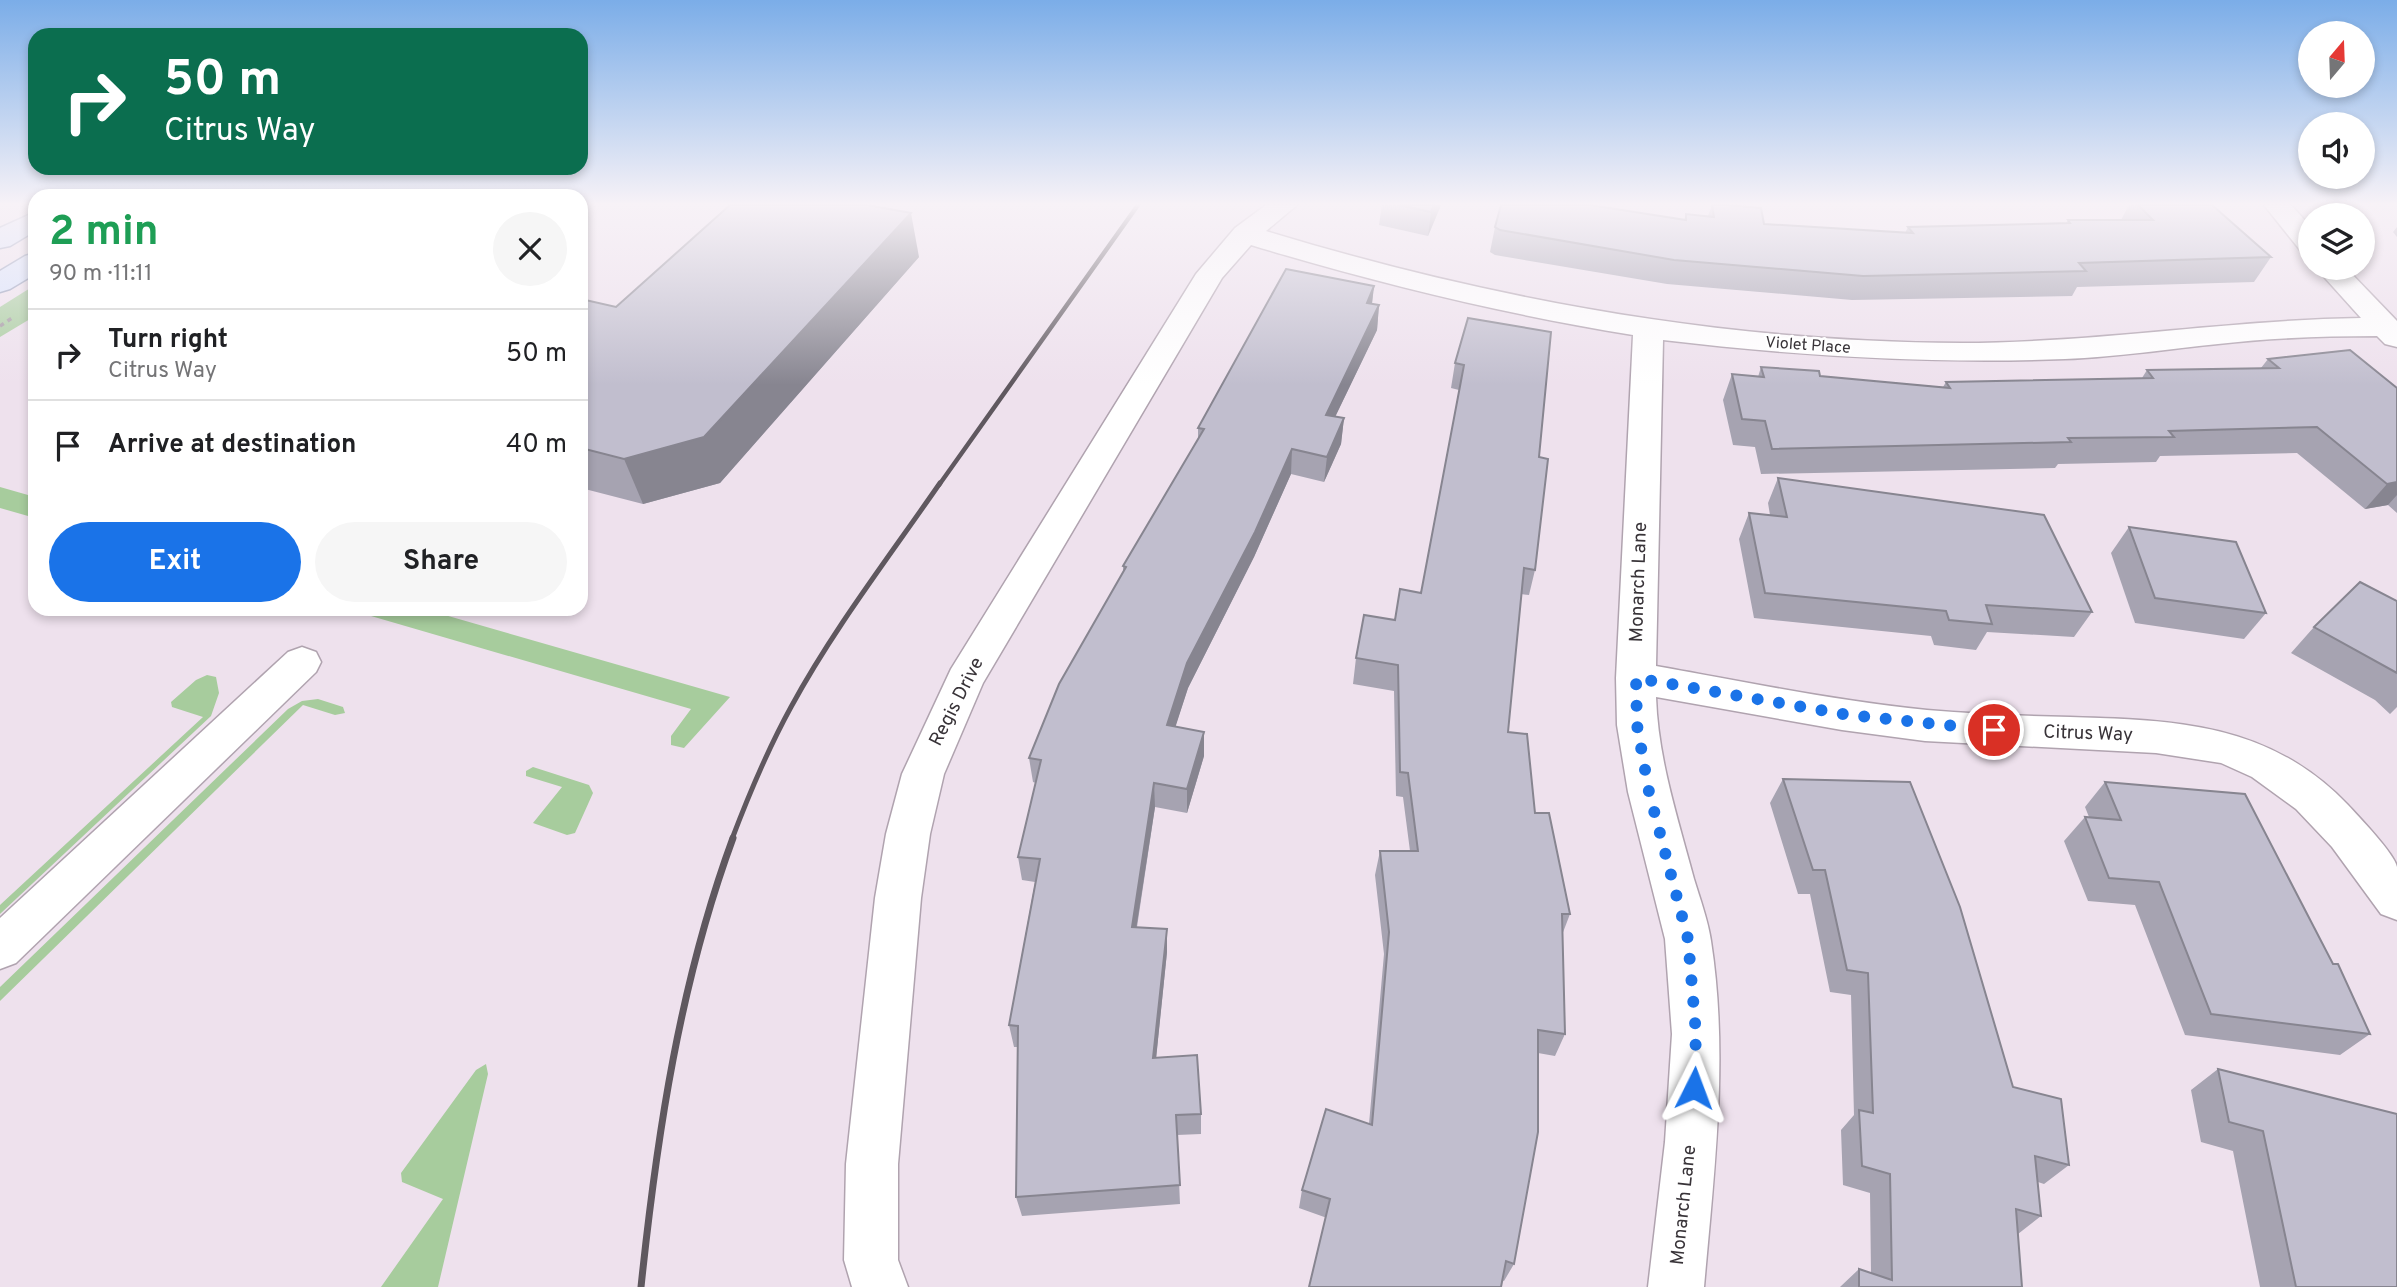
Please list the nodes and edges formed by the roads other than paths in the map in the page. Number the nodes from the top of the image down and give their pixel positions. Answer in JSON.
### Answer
{"nodes":[{"id":1,"x":1218,"y":265,"type":"edge"},
{"id":2,"x":1348,"y":265,"type":"edge"},
{"id":3,"x":28,"y":266,"type":"edge"},
{"id":4,"x":2341,"y":280,"type":"edge"},
{"id":5,"x":0,"y":283,"type":"edge"},
{"id":6,"x":1648,"y":331,"type":"junction"},
{"id":7,"x":2390,"y":333,"type":"edge"},
{"id":8,"x":302,"y":662,"type":"dead end"},
{"id":9,"x":1636,"y":678,"type":"junction"},
{"id":10,"x":2397,"y":900,"type":"edge"},
{"id":11,"x":0,"y":948,"type":"edge"},
{"id":12,"x":880,"y":1287,"type":"edge"},
{"id":13,"x":1676,"y":1287,"type":"edge"}],
"edges":[{"from":1,"to":12,"type":"street","name":"Regis Drive"},
{"from":2,"to":6,"type":"street","name":"Violet Place"},
{"from":3,"to":5,"type":"main road"},
{"from":4,"to":7,"type":"street"},
{"from":6,"to":7,"type":"street","name":"Violet Place"},
{"from":6,"to":9,"type":"street","name":"Monarch Lane"},
{"from":8,"to":11,"type":"street"},
{"from":9,"to":10,"type":"street","name":"Citrus Way"},
{"from":9,"to":13,"type":"street","name":"Monarch Lane"}]}
